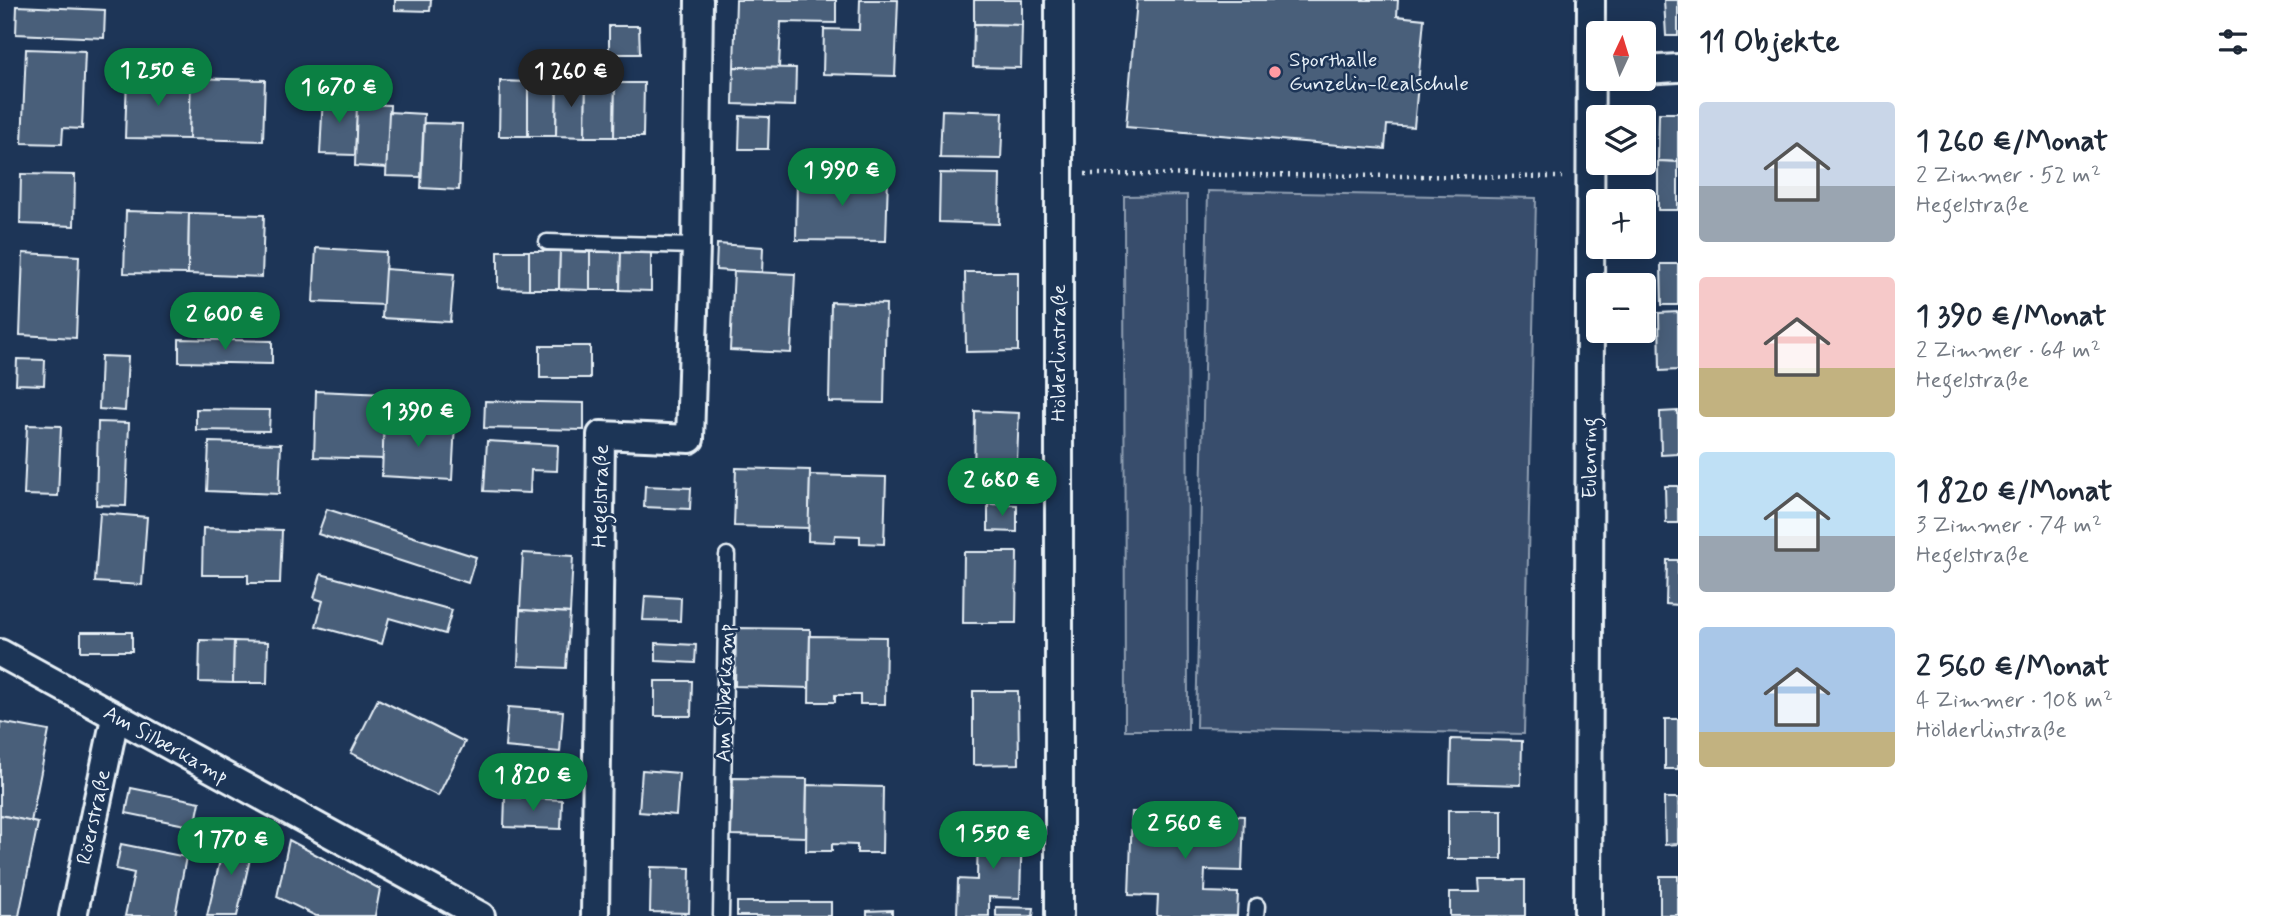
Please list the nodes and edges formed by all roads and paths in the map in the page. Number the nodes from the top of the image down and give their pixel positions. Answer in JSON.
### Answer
{"nodes":[{"id":1,"x":699,"y":0,"type":"edge"},
{"id":2,"x":1059,"y":0,"type":"edge"},
{"id":3,"x":1591,"y":0,"type":"edge"},
{"id":4,"x":1592,"y":21,"type":"edge"},
{"id":5,"x":1678,"y":68,"type":"edge"},
{"id":6,"x":1656,"y":69,"type":"edge"},
{"id":7,"x":1593,"y":91,"type":"edge"},
{"id":8,"x":1059,"y":174,"type":"junction"},
{"id":9,"x":1591,"y":178,"type":"junction"},
{"id":10,"x":547,"y":242,"type":"dead end"},
{"id":11,"x":696,"y":246,"type":"junction"},
{"id":12,"x":727,"y":555,"type":"dead end"},
{"id":13,"x":0,"y":653,"type":"edge"},
{"id":14,"x":115,"y":718,"type":"junction"},
{"id":15,"x":73,"y":916,"type":"edge"},
{"id":16,"x":481,"y":916,"type":"edge"},
{"id":17,"x":595,"y":916,"type":"edge"},
{"id":18,"x":721,"y":916,"type":"edge"},
{"id":19,"x":1059,"y":916,"type":"edge"},
{"id":20,"x":1588,"y":916,"type":"edge"}],
"edges":[{"from":1,"to":11,"type":"street","name":"Hegelstraße"},
{"from":2,"to":8,"type":"street","name":"Hölderlinstraße"},
{"from":3,"to":4,"type":"street","name":"Eulenring"},
{"from":5,"to":6,"type":"street"},
{"from":7,"to":9,"type":"street","name":"Eulenring"},
{"from":8,"to":9,"type":"path"},
{"from":8,"to":19,"type":"street","name":"Hölderlinstraße"},
{"from":9,"to":20,"type":"street","name":"Eulenring"},
{"from":10,"to":11,"type":"lane"},
{"from":11,"to":17,"type":"street","name":"Hegelstraße"},
{"from":12,"to":18,"type":"lane","name":"Am Silberkamp"},
{"from":13,"to":14,"type":"street","name":"Am Silberkamp"},
{"from":14,"to":15,"type":"street","name":"Röerstraße"},
{"from":14,"to":16,"type":"street","name":"Am Silberkamp"}]}
